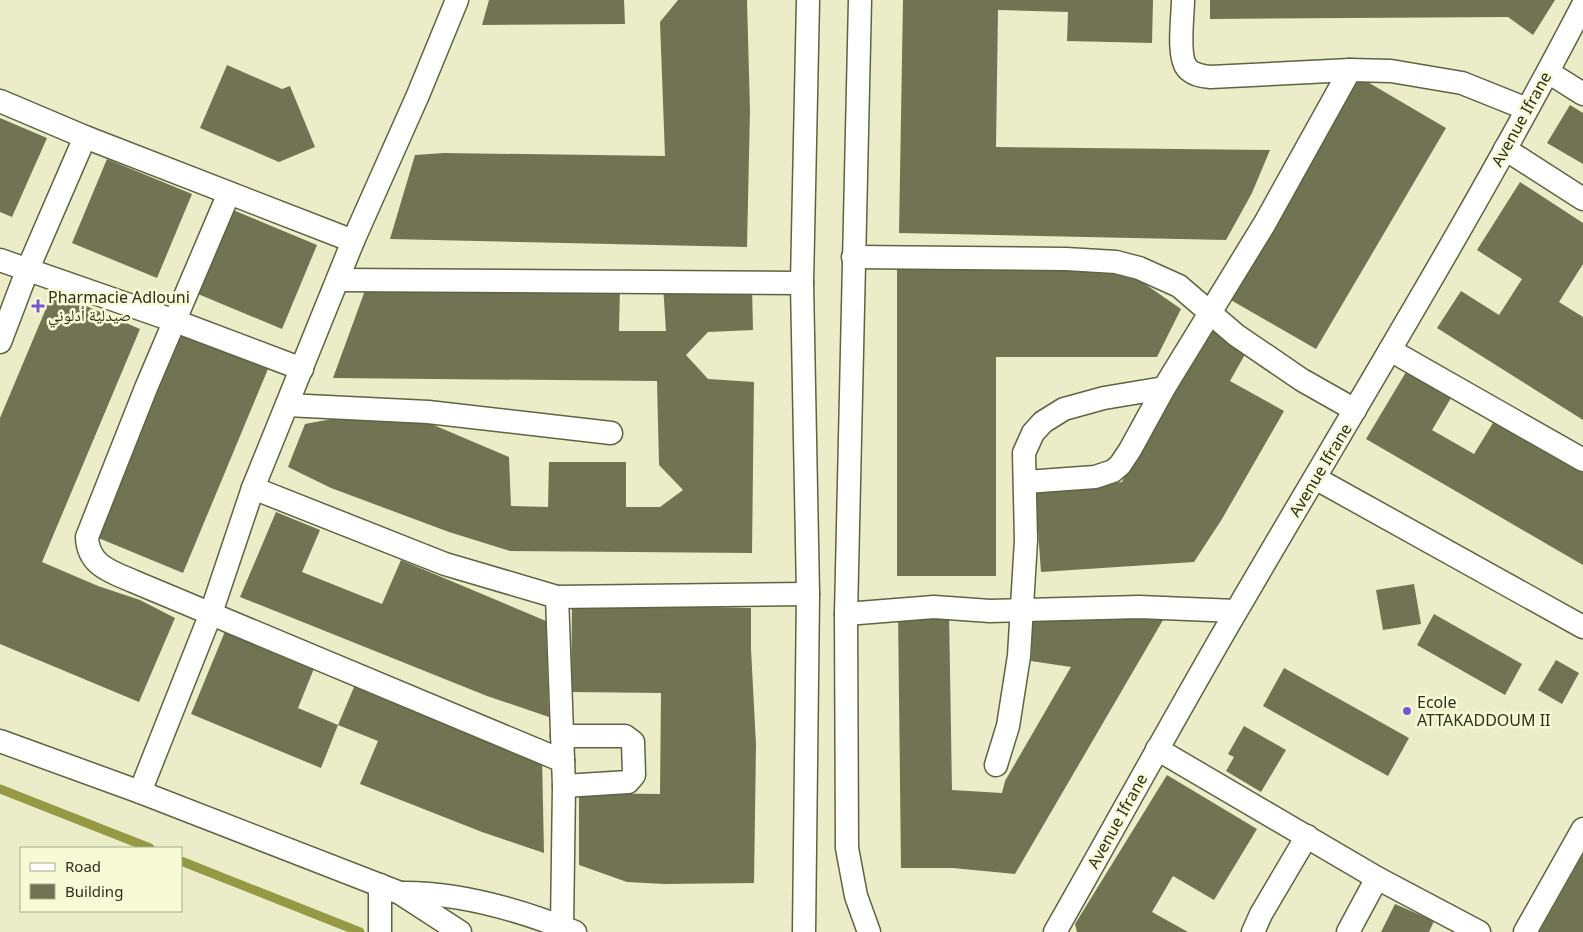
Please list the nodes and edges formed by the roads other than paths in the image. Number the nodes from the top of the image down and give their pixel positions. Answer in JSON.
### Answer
{"nodes":[{"id":1,"x":457,"y":0,"type":"edge"},
{"id":2,"x":808,"y":0,"type":"edge"},
{"id":3,"x":860,"y":0,"type":"edge"},
{"id":4,"x":1183,"y":0,"type":"edge"},
{"id":5,"x":1583,"y":4,"type":"edge"},
{"id":6,"x":1350,"y":70,"type":"junction"},
{"id":7,"x":1548,"y":72,"type":"junction"},
{"id":8,"x":1583,"y":94,"type":"edge"},
{"id":9,"x":0,"y":101,"type":"edge"},
{"id":10,"x":1527,"y":108,"type":"junction"},
{"id":11,"x":85,"y":137,"type":"junction"},
{"id":12,"x":1504,"y":149,"type":"junction"},
{"id":13,"x":229,"y":194,"type":"junction"},
{"id":14,"x":1583,"y":199,"type":"edge"},
{"id":15,"x":353,"y":241,"type":"junction"},
{"id":16,"x":853,"y":257,"type":"junction"},
{"id":17,"x":0,"y":260,"type":"edge"},
{"id":18,"x":27,"y":271,"type":"junction"},
{"id":19,"x":339,"y":280,"type":"junction"},
{"id":20,"x":802,"y":283,"type":"junction"},
{"id":21,"x":1210,"y":312,"type":"junction"},
{"id":22,"x":175,"y":321,"type":"junction"},
{"id":23,"x":0,"y":342,"type":"edge"},
{"id":24,"x":1390,"y":350,"type":"junction"},
{"id":25,"x":302,"y":369,"type":"junction"},
{"id":26,"x":1164,"y":388,"type":"junction"},
{"id":27,"x":287,"y":405,"type":"junction"},
{"id":28,"x":1355,"y":410,"type":"junction"},
{"id":29,"x":611,"y":433,"type":"dead end"},
{"id":30,"x":1583,"y":460,"type":"edge"},
{"id":31,"x":1316,"y":478,"type":"junction"},
{"id":32,"x":1026,"y":482,"type":"junction"},
{"id":33,"x":253,"y":488,"type":"junction"},
{"id":34,"x":808,"y":594,"type":"junction"},
{"id":35,"x":557,"y":597,"type":"junction"},
{"id":36,"x":1023,"y":610,"type":"junction"},
{"id":37,"x":1236,"y":611,"type":"junction"},
{"id":38,"x":211,"y":613,"type":"junction"},
{"id":39,"x":846,"y":614,"type":"junction"},
{"id":40,"x":1583,"y":626,"type":"edge"},
{"id":41,"x":562,"y":736,"type":"junction"},
{"id":42,"x":0,"y":741,"type":"edge"},
{"id":43,"x":1157,"y":749,"type":"junction"},
{"id":44,"x":563,"y":761,"type":"junction"},
{"id":45,"x":996,"y":765,"type":"dead end"},
{"id":46,"x":564,"y":786,"type":"junction"},
{"id":47,"x":140,"y":792,"type":"junction"},
{"id":48,"x":1583,"y":829,"type":"edge"},
{"id":49,"x":1307,"y":836,"type":"junction"},
{"id":50,"x":1377,"y":878,"type":"junction"},
{"id":51,"x":390,"y":889,"type":"junction"},
{"id":52,"x":568,"y":929,"type":"edge"},
{"id":53,"x":380,"y":932,"type":"edge"},
{"id":54,"x":460,"y":932,"type":"edge"},
{"id":55,"x":804,"y":932,"type":"edge"},
{"id":56,"x":869,"y":932,"type":"edge"},
{"id":57,"x":1054,"y":932,"type":"edge"},
{"id":58,"x":1253,"y":932,"type":"edge"},
{"id":59,"x":1348,"y":932,"type":"edge"},
{"id":60,"x":1479,"y":932,"type":"edge"},
{"id":61,"x":1525,"y":932,"type":"edge"}],
"edges":[{"from":1,"to":15,"type":"street"},
{"from":2,"to":20,"type":"street"},
{"from":3,"to":16,"type":"street"},
{"from":4,"to":6,"type":"street"},
{"from":5,"to":7,"type":"street","name":"Avenue Ifrane"},
{"from":6,"to":10,"type":"street"},
{"from":6,"to":21,"type":"street"},
{"from":7,"to":8,"type":"street"},
{"from":7,"to":10,"type":"street","name":"Avenue Ifrane"},
{"from":9,"to":11,"type":"street"},
{"from":10,"to":12,"type":"street","name":"Avenue Ifrane"},
{"from":11,"to":13,"type":"street"},
{"from":11,"to":18,"type":"street"},
{"from":12,"to":14,"type":"street"},
{"from":12,"to":24,"type":"street","name":"Avenue Ifrane"},
{"from":13,"to":15,"type":"street"},
{"from":13,"to":22,"type":"street"},
{"from":15,"to":19,"type":"street"},
{"from":16,"to":21,"type":"street"},
{"from":16,"to":39,"type":"street"},
{"from":17,"to":18,"type":"street"},
{"from":18,"to":22,"type":"street"},
{"from":18,"to":23,"type":"street"},
{"from":19,"to":20,"type":"street"},
{"from":19,"to":25,"type":"street"},
{"from":20,"to":34,"type":"street"},
{"from":21,"to":26,"type":"street"},
{"from":21,"to":28,"type":"street"},
{"from":22,"to":25,"type":"street"},
{"from":22,"to":38,"type":"street"},
{"from":24,"to":28,"type":"street","name":"Avenue Ifrane"},
{"from":24,"to":30,"type":"street"},
{"from":25,"to":27,"type":"street"},
{"from":26,"to":32,"type":"street"},
{"from":26,"to":32,"type":"street"},
{"from":27,"to":29,"type":"street"},
{"from":27,"to":33,"type":"street"},
{"from":28,"to":31,"type":"street","name":"Avenue Ifrane"},
{"from":31,"to":37,"type":"street","name":"Avenue Ifrane"},
{"from":31,"to":40,"type":"street"},
{"from":32,"to":36,"type":"street"},
{"from":33,"to":35,"type":"street"},
{"from":33,"to":38,"type":"street"},
{"from":34,"to":35,"type":"street"},
{"from":34,"to":55,"type":"street"},
{"from":35,"to":41,"type":"street"},
{"from":36,"to":37,"type":"street"},
{"from":36,"to":39,"type":"street"},
{"from":36,"to":45,"type":"street"},
{"from":37,"to":43,"type":"street","name":"Avenue Ifrane"},
{"from":38,"to":44,"type":"street"},
{"from":38,"to":47,"type":"street"},
{"from":39,"to":56,"type":"street"},
{"from":41,"to":44,"type":"street"},
{"from":41,"to":46,"type":"street"},
{"from":42,"to":47,"type":"street"},
{"from":43,"to":49,"type":"street"},
{"from":43,"to":57,"type":"street","name":"Avenue Ifrane"},
{"from":44,"to":46,"type":"street"},
{"from":46,"to":52,"type":"street"},
{"from":47,"to":51,"type":"street"},
{"from":48,"to":61,"type":"street"},
{"from":49,"to":50,"type":"street"},
{"from":49,"to":58,"type":"street"},
{"from":50,"to":59,"type":"street"},
{"from":50,"to":60,"type":"street"},
{"from":51,"to":52,"type":"street"},
{"from":51,"to":53,"type":"street"},
{"from":51,"to":54,"type":"street"}]}
